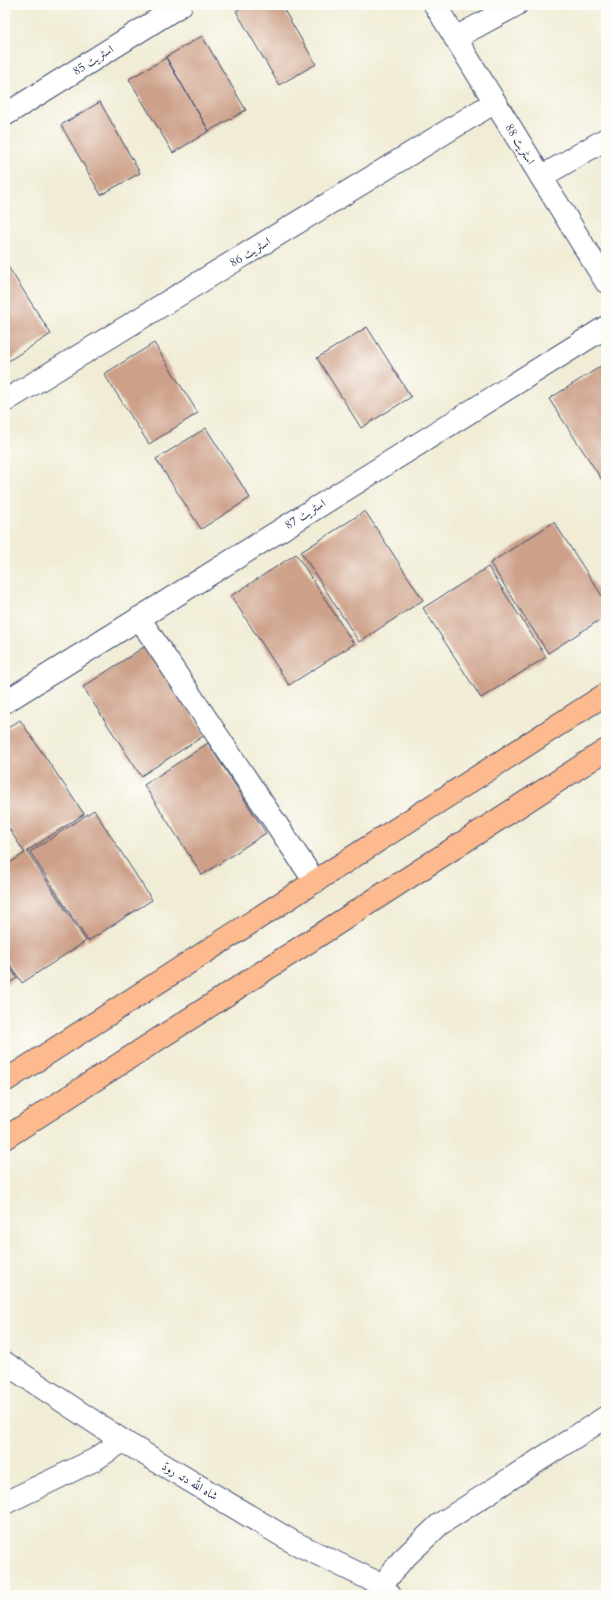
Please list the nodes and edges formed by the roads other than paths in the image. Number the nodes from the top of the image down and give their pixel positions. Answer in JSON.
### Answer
{"nodes":[{"id":1,"x":181,"y":5,"type":"edge"},
{"id":2,"x":435,"y":5,"type":"edge"},
{"id":3,"x":516,"y":5,"type":"edge"},
{"id":4,"x":455,"y":38,"type":"junction"},
{"id":5,"x":495,"y":102,"type":"junction"},
{"id":6,"x":5,"y":115,"type":"edge"},
{"id":7,"x":606,"y":139,"type":"edge"},
{"id":8,"x":541,"y":177,"type":"junction"},
{"id":9,"x":606,"y":282,"type":"edge"},
{"id":10,"x":606,"y":327,"type":"edge"},
{"id":11,"x":5,"y":402,"type":"edge"},
{"id":12,"x":138,"y":618,"type":"junction"},
{"id":13,"x":606,"y":694,"type":"edge"},
{"id":14,"x":5,"y":702,"type":"edge"},
{"id":15,"x":606,"y":750,"type":"edge"},
{"id":16,"x":314,"y":882,"type":"junction"},
{"id":17,"x":5,"y":1081,"type":"edge"},
{"id":18,"x":5,"y":1138,"type":"edge"},
{"id":19,"x":5,"y":1363,"type":"edge"},
{"id":20,"x":606,"y":1417,"type":"edge"},
{"id":21,"x":122,"y":1440,"type":"junction"},
{"id":22,"x":5,"y":1503,"type":"edge"},
{"id":23,"x":386,"y":1590,"type":"edge"}],
"edges":[{"from":1,"to":6,"type":"street","name":"اسٹریٹ 85"},
{"from":2,"to":4,"type":"street","name":"اسٹریٹ 88"},
{"from":3,"to":4,"type":"street"},
{"from":4,"to":5,"type":"street","name":"اسٹریٹ 88"},
{"from":5,"to":8,"type":"street","name":"اسٹریٹ 88"},
{"from":5,"to":11,"type":"street","name":"اسٹریٹ 86"},
{"from":7,"to":8,"type":"street"},
{"from":8,"to":9,"type":"street","name":"اسٹریٹ 88"},
{"from":10,"to":12,"type":"street","name":"اسٹریٹ 87"},
{"from":12,"to":14,"type":"street","name":"اسٹریٹ 87"},
{"from":12,"to":16,"type":"street"},
{"from":13,"to":16,"type":"main road"},
{"from":15,"to":18,"type":"main road"},
{"from":16,"to":17,"type":"main road"},
{"from":19,"to":21,"type":"street","name":"شاہ اللہ دتہ روڈ"},
{"from":20,"to":23,"type":"street"},
{"from":21,"to":22,"type":"street"},
{"from":21,"to":23,"type":"street","name":"شاہ اللہ دتہ روڈ"}]}
